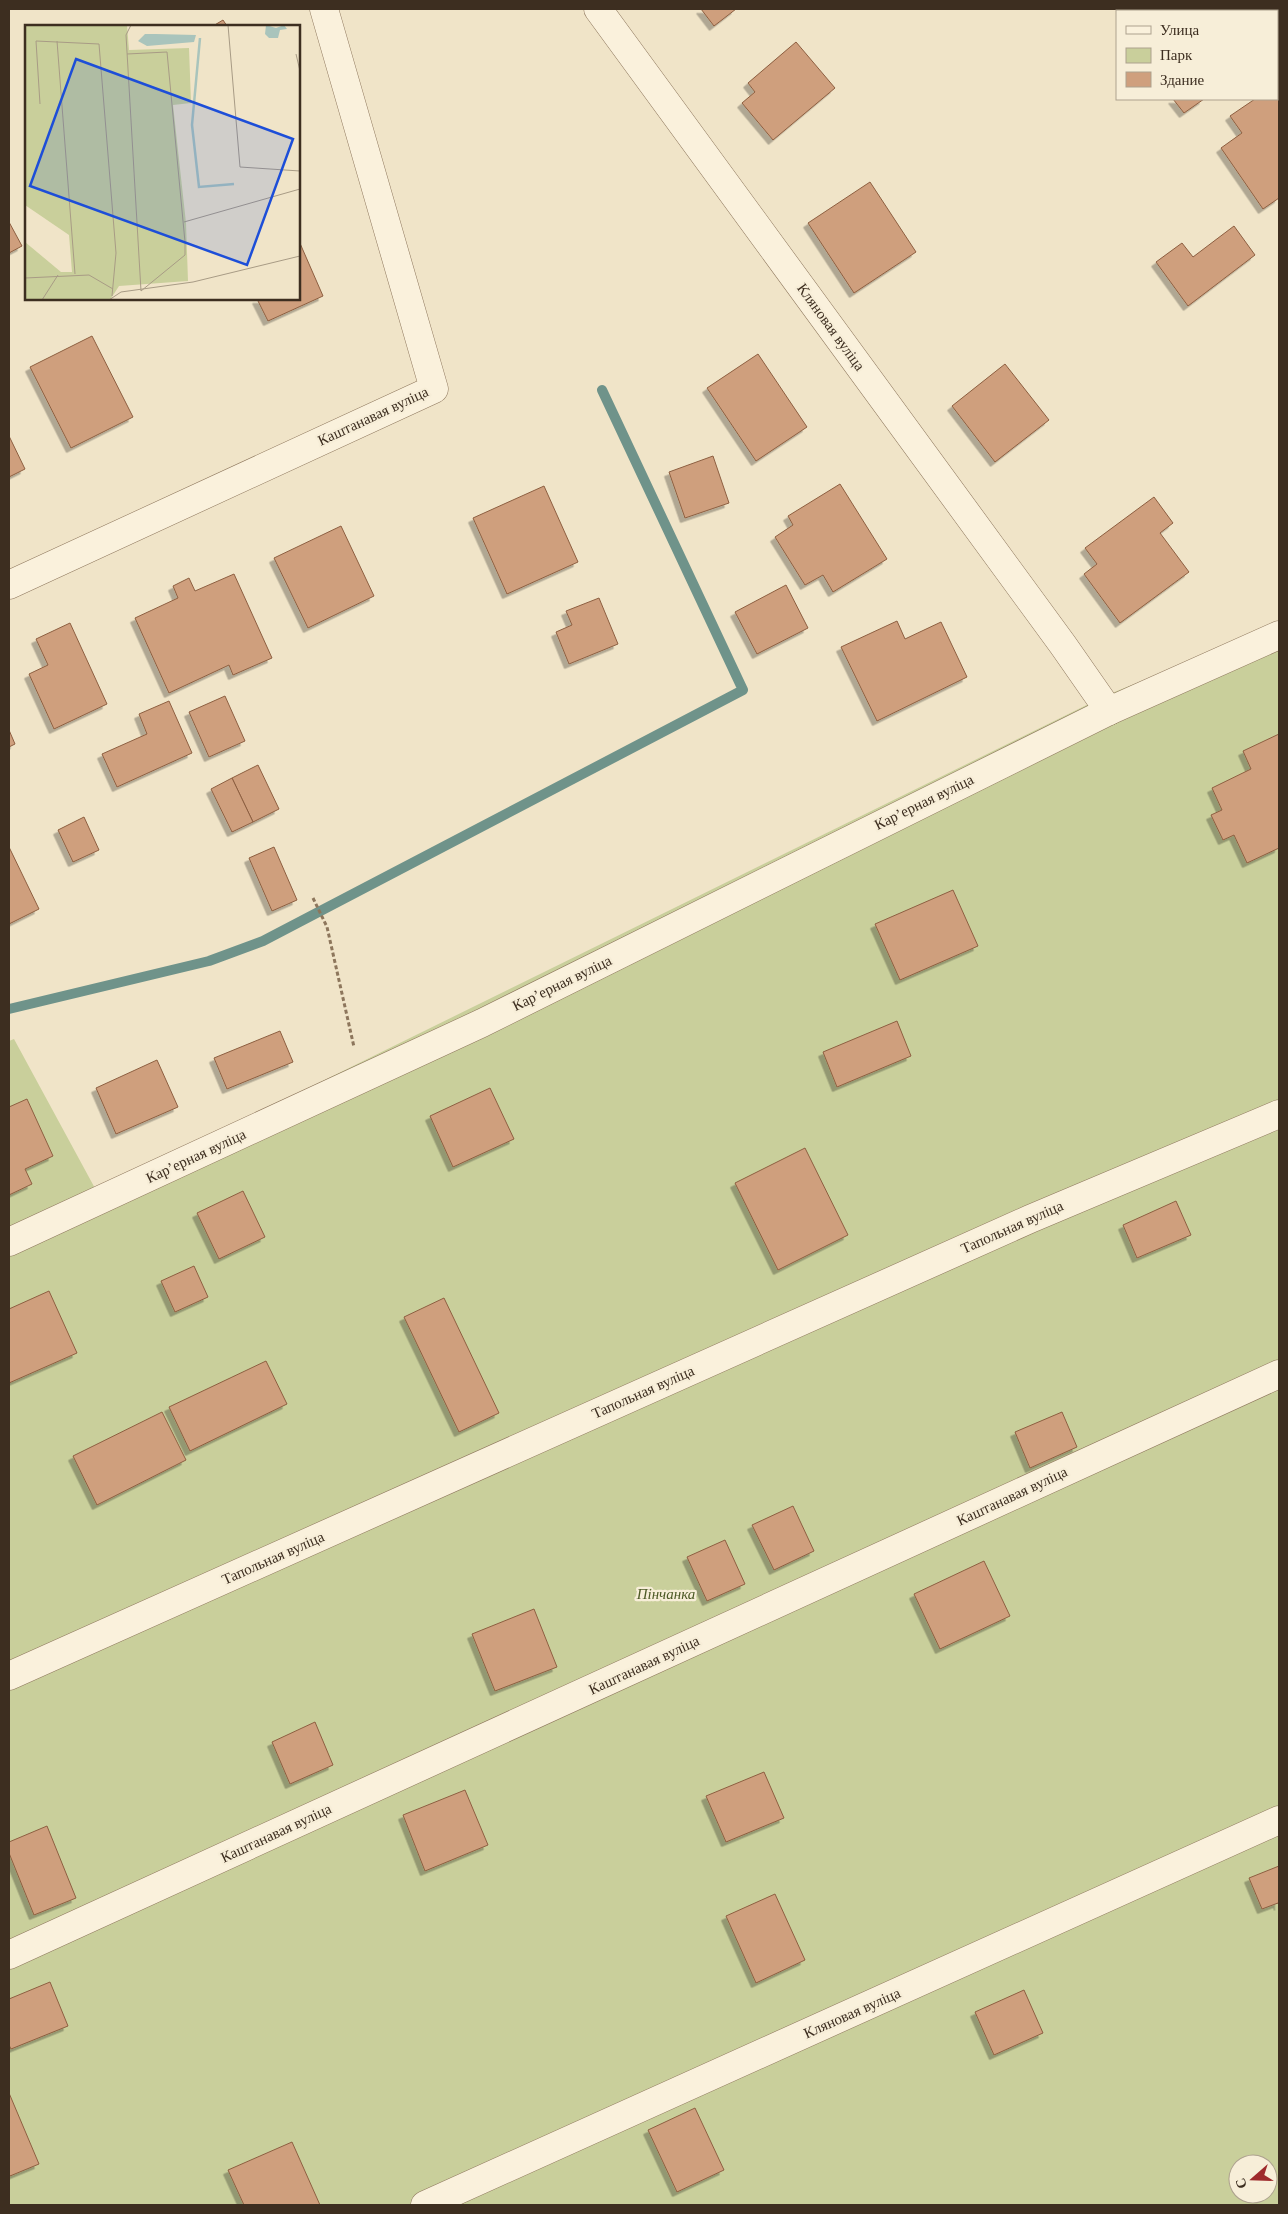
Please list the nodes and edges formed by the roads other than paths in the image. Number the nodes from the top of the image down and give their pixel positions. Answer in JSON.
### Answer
{"nodes":[{"id":1,"x":324,"y":9,"type":"edge"},
{"id":2,"x":598,"y":9,"type":"edge"},
{"id":3,"x":9,"y":585,"type":"edge"},
{"id":4,"x":1279,"y":635,"type":"edge"},
{"id":5,"x":1109,"y":710,"type":"junction"},
{"id":6,"x":1279,"y":1114,"type":"edge"},
{"id":7,"x":9,"y":1242,"type":"edge"},
{"id":8,"x":1279,"y":1374,"type":"edge"},
{"id":9,"x":9,"y":1676,"type":"edge"},
{"id":10,"x":1279,"y":1820,"type":"edge"},
{"id":11,"x":9,"y":1955,"type":"edge"},
{"id":12,"x":425,"y":2205,"type":"edge"}],
"edges":[{"from":1,"to":3,"type":"street","name":"Каштанавая вуліца"},
{"from":2,"to":5,"type":"street","name":"Кляновая вуліца"},
{"from":4,"to":5,"type":"street","name":"Карʼерная вуліца"},
{"from":5,"to":7,"type":"street","name":"Карʼерная вуліца"},
{"from":6,"to":9,"type":"street","name":"Тапольная вуліца"},
{"from":8,"to":11,"type":"street","name":"Каштанавая вуліца"},
{"from":10,"to":12,"type":"street","name":"Кляновая вуліца"}]}
